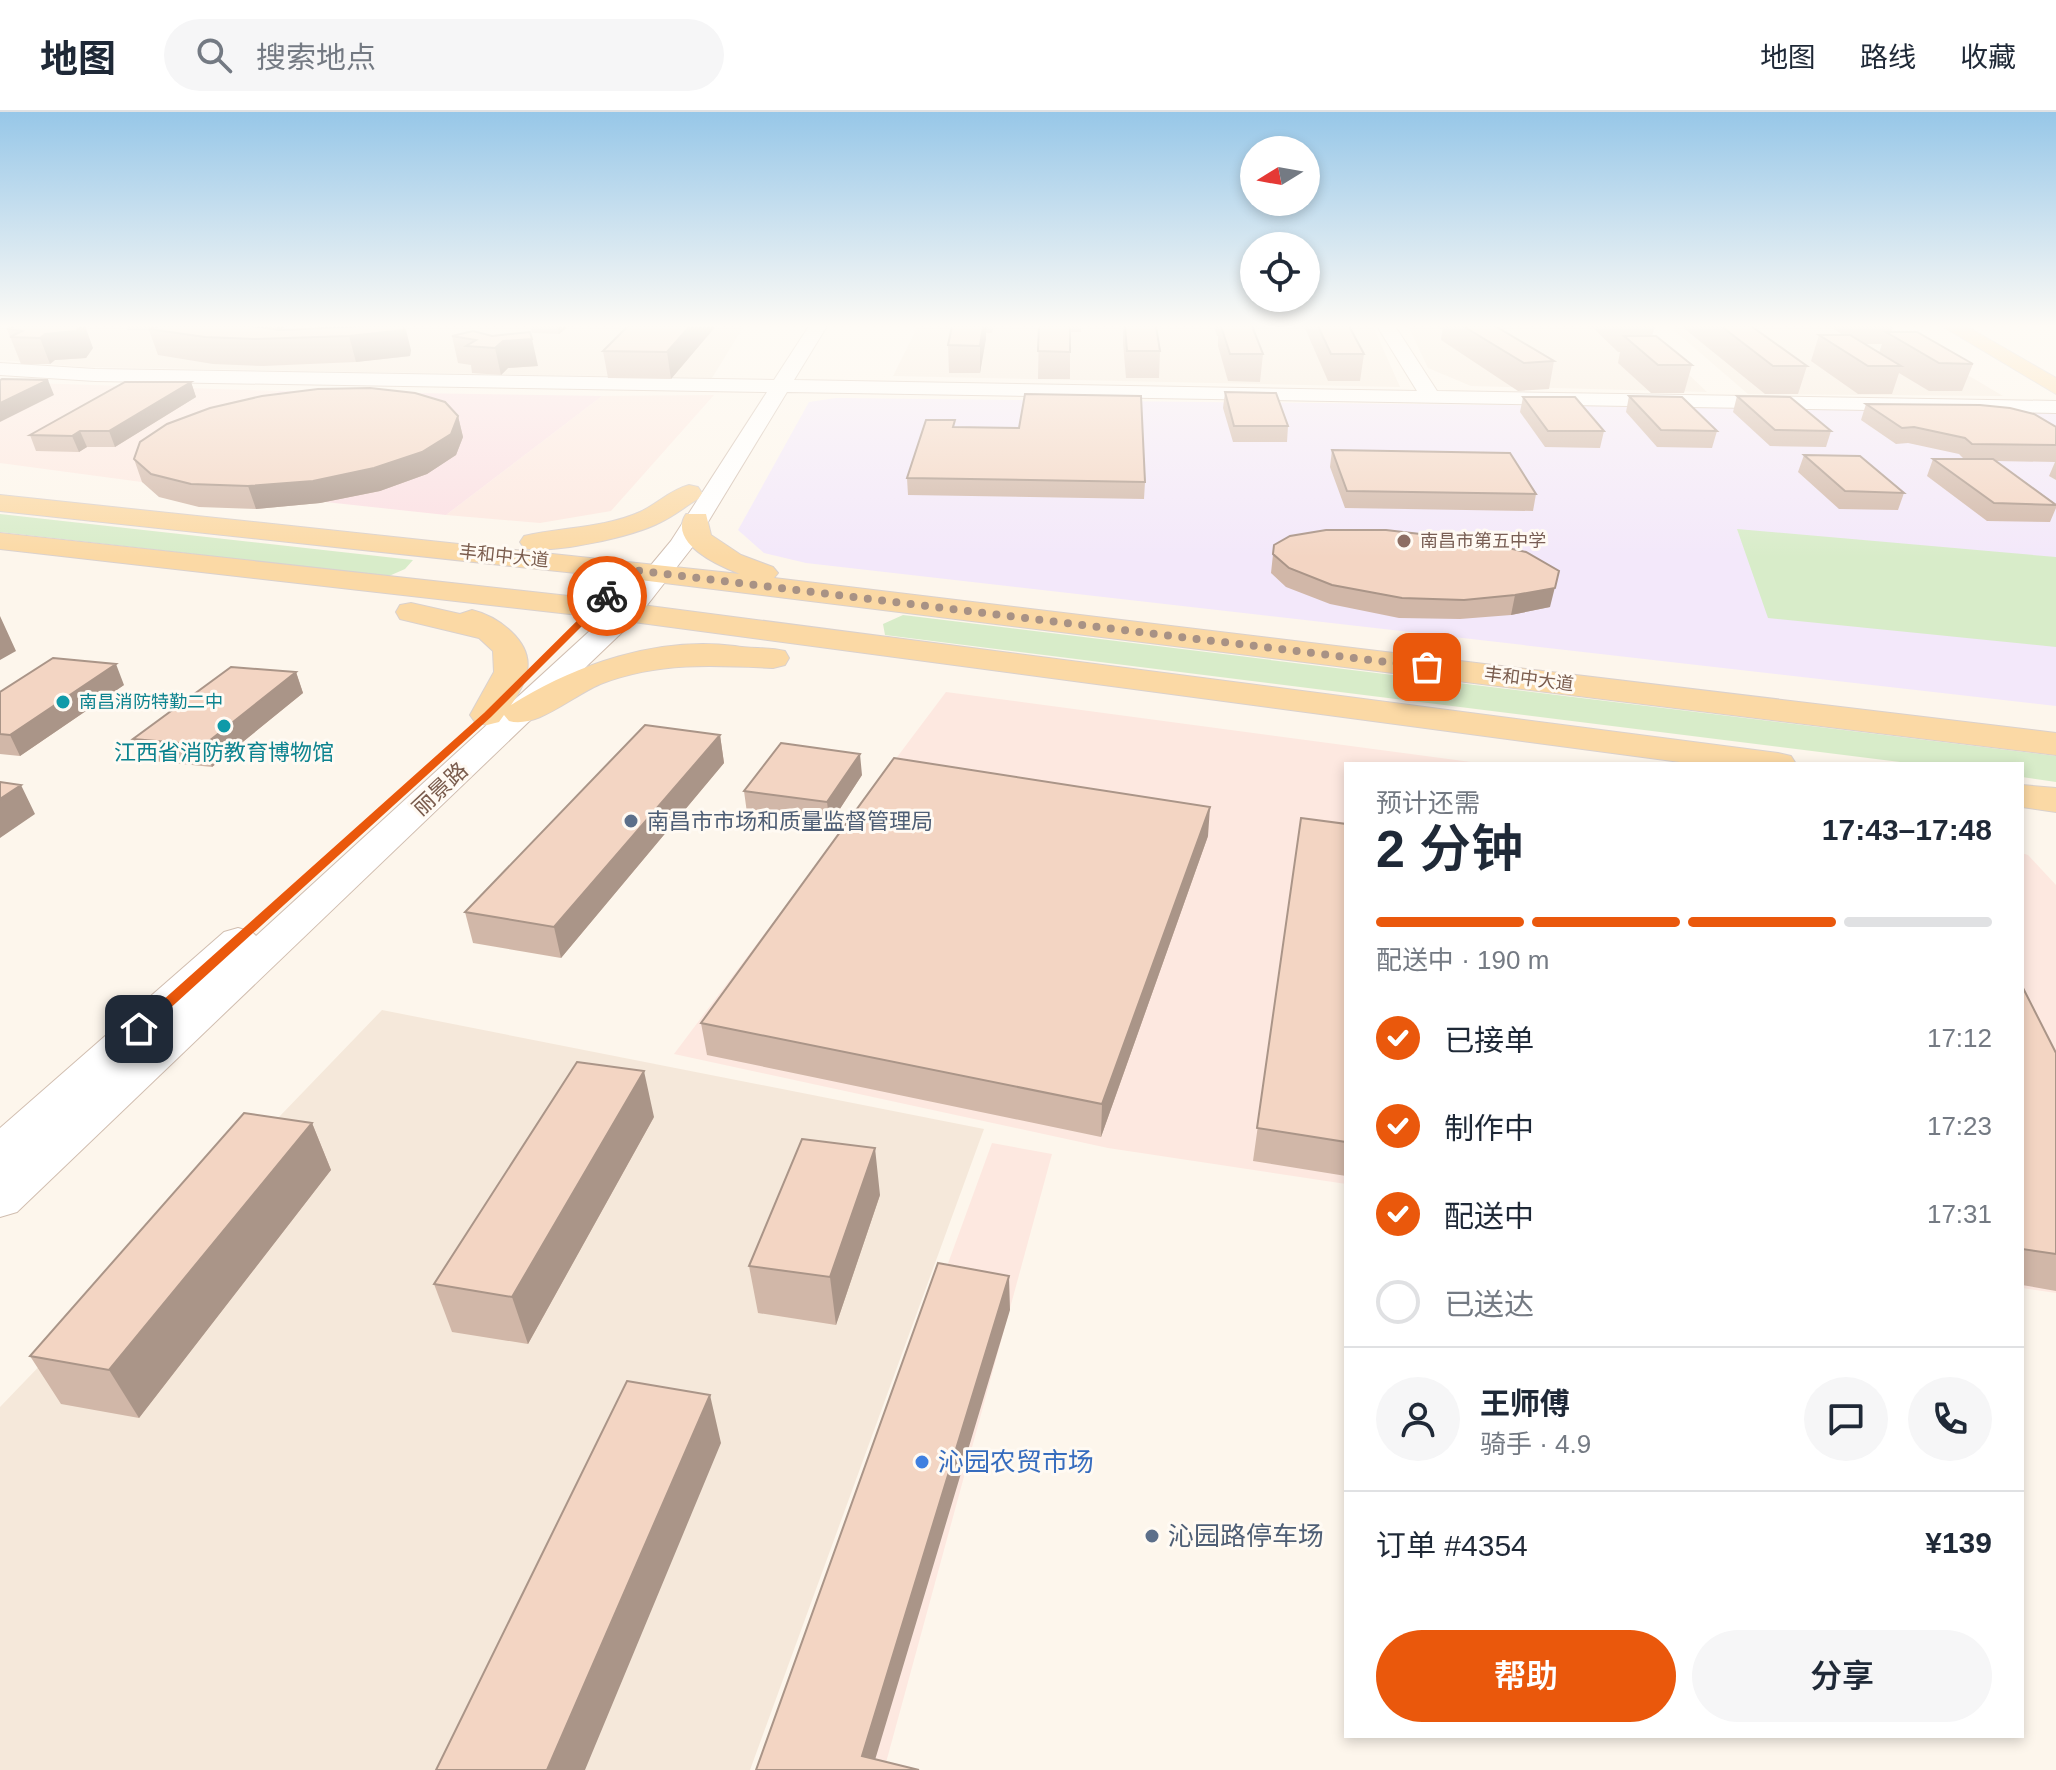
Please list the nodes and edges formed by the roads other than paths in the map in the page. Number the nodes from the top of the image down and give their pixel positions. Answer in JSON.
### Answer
{"nodes":[{"id":1,"x":760,"y":403,"type":"edge"},
{"id":2,"x":1829,"y":403,"type":"edge"},
{"id":3,"x":2056,"y":407,"type":"edge"},
{"id":4,"x":0,"y":488,"type":"edge"},
{"id":5,"x":0,"y":503,"type":"edge"},
{"id":6,"x":693,"y":506,"type":"junction"},
{"id":7,"x":589,"y":535,"type":"junction"},
{"id":8,"x":0,"y":541,"type":"edge"},
{"id":9,"x":421,"y":547,"type":"junction"},
{"id":10,"x":725,"y":558,"type":"junction"},
{"id":11,"x":0,"y":561,"type":"edge"},
{"id":12,"x":646,"y":571,"type":"junction"},
{"id":13,"x":356,"y":581,"type":"junction"},
{"id":14,"x":830,"y":594,"type":"junction"},
{"id":15,"x":611,"y":610,"type":"junction"},
{"id":16,"x":494,"y":632,"type":"junction"},
{"id":17,"x":873,"y":646,"type":"junction"},
{"id":18,"x":691,"y":654,"type":"junction"},
{"id":19,"x":504,"y":715,"type":"junction"},
{"id":20,"x":2056,"y":720,"type":"edge"},
{"id":21,"x":2056,"y":744,"type":"edge"},
{"id":22,"x":1574,"y":762,"type":"edge"},
{"id":23,"x":1763,"y":762,"type":"edge"},
{"id":24,"x":2024,"y":796,"type":"edge"},
{"id":25,"x":2056,"y":800,"type":"edge"},
{"id":26,"x":2024,"y":820,"type":"edge"},
{"id":27,"x":2056,"y":824,"type":"edge"},
{"id":28,"x":0,"y":1155,"type":"edge"},
{"id":29,"x":0,"y":1199,"type":"edge"}],
"edges":[{"from":1,"to":6,"type":"street","name":"丽景路"},
{"from":2,"to":3,"type":"street"},
{"from":4,"to":7,"type":"main road"},
{"from":5,"to":9,"type":"main road","name":"丰和中大道"},
{"from":6,"to":7,"type":"main road"},
{"from":6,"to":10,"type":"main road"},
{"from":6,"to":12,"type":"street","name":"丽景路"},
{"from":7,"to":9,"type":"main road"},
{"from":8,"to":13,"type":"main road","name":"丰和中大道"},
{"from":9,"to":12,"type":"main road","name":"丰和中大道"},
{"from":10,"to":14,"type":"main road"},
{"from":10,"to":20,"type":"main road"},
{"from":11,"to":16,"type":"main road"},
{"from":12,"to":14,"type":"main road","name":"丰和中大道"},
{"from":12,"to":15,"type":"street","name":"丽景路"},
{"from":13,"to":15,"type":"main road","name":"丰和中大道"},
{"from":13,"to":16,"type":"main road"},
{"from":14,"to":21,"type":"main road","name":"丰和中大道"},
{"from":15,"to":17,"type":"main road","name":"丰和中大道"},
{"from":15,"to":19,"type":"street","name":"丽景路"},
{"from":16,"to":19,"type":"main road"},
{"from":17,"to":18,"type":"main road"},
{"from":17,"to":23,"type":"main road","name":"丰和中大道"},
{"from":18,"to":19,"type":"main road"},
{"from":18,"to":22,"type":"main road"},
{"from":19,"to":28,"type":"street","name":"丽景路"},
{"from":19,"to":29,"type":"street","name":"丽景路"},
{"from":24,"to":25,"type":"main road"},
{"from":26,"to":27,"type":"main road"}]}
